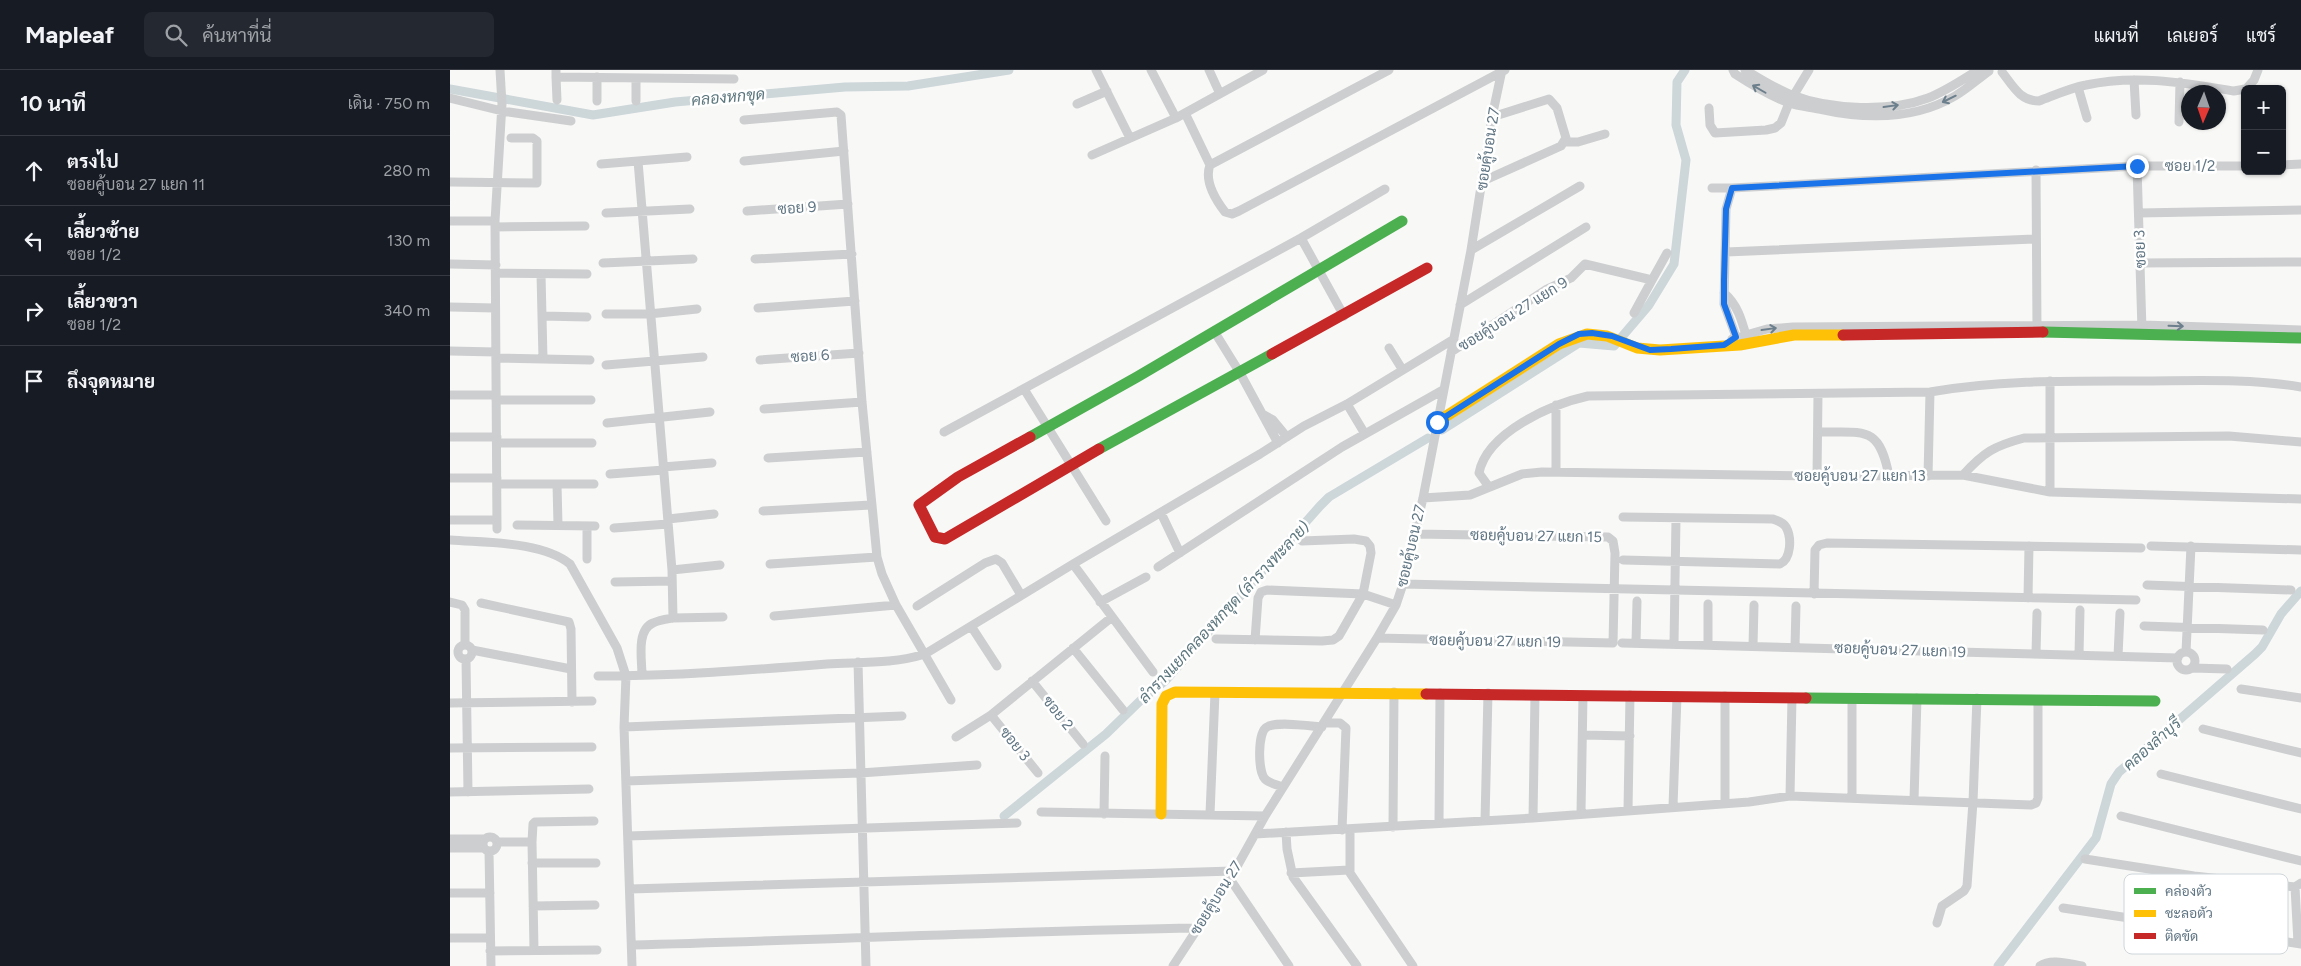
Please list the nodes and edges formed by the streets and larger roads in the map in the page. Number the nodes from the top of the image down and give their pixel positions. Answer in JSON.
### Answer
{"nodes":[{"id":1,"x":500,"y":70,"type":"edge"},
{"id":2,"x":1096,"y":70,"type":"edge"},
{"id":3,"x":1151,"y":70,"type":"edge"},
{"id":4,"x":1209,"y":70,"type":"edge"},
{"id":5,"x":1263,"y":70,"type":"edge"},
{"id":6,"x":1389,"y":70,"type":"edge"},
{"id":7,"x":1733,"y":70,"type":"edge"},
{"id":8,"x":1745,"y":70,"type":"edge"},
{"id":9,"x":1809,"y":70,"type":"edge"},
{"id":10,"x":1978,"y":70,"type":"edge"},
{"id":11,"x":2258,"y":70,"type":"edge"},
{"id":12,"x":1503,"y":71,"type":"edge"},
{"id":13,"x":1989,"y":71,"type":"edge"},
{"id":14,"x":2003,"y":71,"type":"edge"},
{"id":15,"x":556,"y":73,"type":"edge"},
{"id":16,"x":597,"y":78,"type":"junction"},
{"id":17,"x":636,"y":78,"type":"junction"},
{"id":18,"x":734,"y":79,"type":"dead end"},
{"id":19,"x":2134,"y":80,"type":"junction"},
{"id":20,"x":2180,"y":82,"type":"junction"},
{"id":21,"x":2249,"y":85,"type":"edge"},
{"id":22,"x":2078,"y":87,"type":"junction"},
{"id":23,"x":2241,"y":90,"type":"edge"},
{"id":24,"x":1107,"y":91,"type":"junction"},
{"id":25,"x":1220,"y":94,"type":"junction"},
{"id":26,"x":450,"y":98,"type":"edge"},
{"id":27,"x":557,"y":100,"type":"dead end"},
{"id":28,"x":1791,"y":100,"type":"junction"},
{"id":29,"x":598,"y":101,"type":"dead end"},
{"id":30,"x":636,"y":101,"type":"dead end"},
{"id":31,"x":1915,"y":102,"type":"junction"},
{"id":32,"x":1077,"y":104,"type":"dead end"},
{"id":33,"x":502,"y":108,"type":"junction"},
{"id":34,"x":1709,"y":108,"type":"dead end"},
{"id":35,"x":1918,"y":111,"type":"junction"},
{"id":36,"x":1857,"y":112,"type":"junction"},
{"id":37,"x":1185,"y":113,"type":"junction"},
{"id":38,"x":2136,"y":115,"type":"dead end"},
{"id":39,"x":1492,"y":117,"type":"junction"},
{"id":40,"x":1176,"y":118,"type":"junction"},
{"id":41,"x":2087,"y":118,"type":"dead end"},
{"id":42,"x":744,"y":120,"type":"dead end"},
{"id":43,"x":571,"y":121,"type":"dead end"},
{"id":44,"x":2179,"y":122,"type":"dead end"},
{"id":45,"x":1605,"y":134,"type":"dead end"},
{"id":46,"x":511,"y":138,"type":"dead end"},
{"id":47,"x":1130,"y":138,"type":"junction"},
{"id":48,"x":1565,"y":142,"type":"junction"},
{"id":49,"x":844,"y":151,"type":"junction"},
{"id":50,"x":1092,"y":155,"type":"dead end"},
{"id":51,"x":687,"y":157,"type":"dead end"},
{"id":52,"x":638,"y":161,"type":"junction"},
{"id":53,"x":744,"y":161,"type":"dead end"},
{"id":54,"x":601,"y":164,"type":"dead end"},
{"id":55,"x":2301,"y":164,"type":"edge"},
{"id":56,"x":1210,"y":165,"type":"junction"},
{"id":57,"x":2286,"y":165,"type":"edge"},
{"id":58,"x":2137,"y":166,"type":"junction"},
{"id":59,"x":2241,"y":166,"type":"edge"},
{"id":60,"x":2036,"y":170,"type":"junction"},
{"id":61,"x":1483,"y":181,"type":"junction"},
{"id":62,"x":450,"y":182,"type":"edge"},
{"id":63,"x":498,"y":184,"type":"junction"},
{"id":64,"x":1580,"y":186,"type":"dead end"},
{"id":65,"x":1712,"y":188,"type":"dead end"},
{"id":66,"x":1732,"y":188,"type":"junction"},
{"id":67,"x":1385,"y":189,"type":"dead end"},
{"id":68,"x":848,"y":204,"type":"junction"},
{"id":69,"x":690,"y":209,"type":"dead end"},
{"id":70,"x":2301,"y":210,"type":"edge"},
{"id":71,"x":642,"y":212,"type":"junction"},
{"id":72,"x":747,"y":212,"type":"dead end"},
{"id":73,"x":606,"y":213,"type":"dead end"},
{"id":74,"x":2139,"y":213,"type":"junction"},
{"id":75,"x":450,"y":221,"type":"edge"},
{"id":76,"x":1402,"y":221,"type":"dead end"},
{"id":77,"x":495,"y":224,"type":"junction"},
{"id":78,"x":584,"y":226,"type":"dead end"},
{"id":79,"x":1586,"y":227,"type":"dead end"},
{"id":80,"x":1301,"y":238,"type":"junction"},
{"id":81,"x":2036,"y":239,"type":"junction"},
{"id":82,"x":1471,"y":250,"type":"junction"},
{"id":83,"x":1726,"y":252,"type":"junction"},
{"id":84,"x":1667,"y":253,"type":"dead end"},
{"id":85,"x":852,"y":254,"type":"junction"},
{"id":86,"x":693,"y":259,"type":"dead end"},
{"id":87,"x":754,"y":259,"type":"dead end"},
{"id":88,"x":645,"y":261,"type":"junction"},
{"id":89,"x":2301,"y":262,"type":"edge"},
{"id":90,"x":603,"y":263,"type":"dead end"},
{"id":91,"x":2141,"y":263,"type":"junction"},
{"id":92,"x":450,"y":264,"type":"edge"},
{"id":93,"x":1427,"y":268,"type":"dead end"},
{"id":94,"x":496,"y":269,"type":"junction"},
{"id":95,"x":1318,"y":269,"type":"junction"},
{"id":96,"x":541,"y":274,"type":"junction"},
{"id":97,"x":587,"y":274,"type":"dead end"},
{"id":98,"x":1652,"y":280,"type":"junction"},
{"id":99,"x":855,"y":301,"type":"junction"},
{"id":100,"x":1460,"y":304,"type":"junction"},
{"id":101,"x":450,"y":307,"type":"edge"},
{"id":102,"x":495,"y":308,"type":"junction"},
{"id":103,"x":758,"y":308,"type":"dead end"},
{"id":104,"x":698,"y":309,"type":"dead end"},
{"id":105,"x":1634,"y":313,"type":"dead end"},
{"id":106,"x":606,"y":314,"type":"dead end"},
{"id":107,"x":649,"y":314,"type":"junction"},
{"id":108,"x":542,"y":316,"type":"junction"},
{"id":109,"x":1344,"y":316,"type":"junction"},
{"id":110,"x":587,"y":317,"type":"dead end"},
{"id":111,"x":2037,"y":329,"type":"junction"},
{"id":112,"x":2142,"y":329,"type":"junction"},
{"id":113,"x":2301,"y":330,"type":"edge"},
{"id":114,"x":1214,"y":331,"type":"junction"},
{"id":115,"x":2301,"y":338,"type":"edge"},
{"id":116,"x":1454,"y":339,"type":"junction"},
{"id":117,"x":1742,"y":340,"type":"junction"},
{"id":118,"x":1388,"y":348,"type":"dead end"},
{"id":119,"x":450,"y":351,"type":"edge"},
{"id":120,"x":1450,"y":352,"type":"junction"},
{"id":121,"x":859,"y":353,"type":"junction"},
{"id":122,"x":496,"y":355,"type":"junction"},
{"id":123,"x":703,"y":357,"type":"dead end"},
{"id":124,"x":543,"y":359,"type":"junction"},
{"id":125,"x":590,"y":360,"type":"dead end"},
{"id":126,"x":760,"y":360,"type":"dead end"},
{"id":127,"x":655,"y":362,"type":"junction"},
{"id":128,"x":606,"y":366,"type":"dead end"},
{"id":129,"x":1402,"y":369,"type":"junction"},
{"id":130,"x":1240,"y":372,"type":"junction"},
{"id":131,"x":2050,"y":381,"type":"junction"},
{"id":132,"x":2301,"y":387,"type":"edge"},
{"id":133,"x":1024,"y":389,"type":"junction"},
{"id":134,"x":1443,"y":390,"type":"junction"},
{"id":135,"x":1930,"y":392,"type":"junction"},
{"id":136,"x":1818,"y":394,"type":"junction"},
{"id":137,"x":450,"y":395,"type":"edge"},
{"id":138,"x":496,"y":398,"type":"junction"},
{"id":139,"x":591,"y":400,"type":"dead end"},
{"id":140,"x":862,"y":402,"type":"junction"},
{"id":141,"x":1347,"y":404,"type":"junction"},
{"id":142,"x":1556,"y":405,"type":"junction"},
{"id":143,"x":764,"y":409,"type":"dead end"},
{"id":144,"x":710,"y":412,"type":"dead end"},
{"id":145,"x":1264,"y":415,"type":"junction"},
{"id":146,"x":658,"y":418,"type":"junction"},
{"id":147,"x":1437,"y":422,"type":"junction"},
{"id":148,"x":607,"y":423,"type":"dead end"},
{"id":149,"x":1048,"y":428,"type":"junction"},
{"id":150,"x":944,"y":432,"type":"dead end"},
{"id":151,"x":1818,"y":432,"type":"junction"},
{"id":152,"x":1365,"y":434,"type":"junction"},
{"id":153,"x":450,"y":437,"type":"edge"},
{"id":154,"x":1287,"y":437,"type":"junction"},
{"id":155,"x":2049,"y":437,"type":"junction"},
{"id":156,"x":497,"y":440,"type":"junction"},
{"id":157,"x":2301,"y":442,"type":"edge"},
{"id":158,"x":592,"y":443,"type":"dead end"},
{"id":159,"x":1278,"y":443,"type":"junction"},
{"id":160,"x":867,"y":452,"type":"junction"},
{"id":161,"x":768,"y":458,"type":"dead end"},
{"id":162,"x":712,"y":463,"type":"dead end"},
{"id":163,"x":1071,"y":465,"type":"junction"},
{"id":164,"x":664,"y":469,"type":"junction"},
{"id":165,"x":1556,"y":472,"type":"junction"},
{"id":166,"x":610,"y":474,"type":"dead end"},
{"id":167,"x":1963,"y":475,"type":"junction"},
{"id":168,"x":1817,"y":476,"type":"junction"},
{"id":169,"x":1889,"y":476,"type":"junction"},
{"id":170,"x":1928,"y":476,"type":"junction"},
{"id":171,"x":450,"y":478,"type":"edge"},
{"id":172,"x":497,"y":481,"type":"junction"},
{"id":173,"x":557,"y":484,"type":"junction"},
{"id":174,"x":594,"y":484,"type":"dead end"},
{"id":175,"x":1489,"y":487,"type":"junction"},
{"id":176,"x":2050,"y":492,"type":"junction"},
{"id":177,"x":1423,"y":498,"type":"junction"},
{"id":178,"x":2301,"y":499,"type":"edge"},
{"id":179,"x":871,"y":504,"type":"junction"},
{"id":180,"x":764,"y":511,"type":"dead end"},
{"id":181,"x":1161,"y":513,"type":"junction"},
{"id":182,"x":714,"y":514,"type":"dead end"},
{"id":183,"x":1623,"y":517,"type":"dead end"},
{"id":184,"x":1676,"y":518,"type":"junction"},
{"id":185,"x":450,"y":520,"type":"edge"},
{"id":186,"x":1106,"y":521,"type":"dead end"},
{"id":187,"x":668,"y":522,"type":"junction"},
{"id":188,"x":517,"y":525,"type":"dead end"},
{"id":189,"x":558,"y":526,"type":"junction"},
{"id":190,"x":614,"y":528,"type":"dead end"},
{"id":191,"x":1415,"y":534,"type":"junction"},
{"id":192,"x":450,"y":540,"type":"edge"},
{"id":193,"x":1302,"y":541,"type":"dead end"},
{"id":194,"x":2029,"y":546,"type":"junction"},
{"id":195,"x":2190,"y":546,"type":"junction"},
{"id":196,"x":2301,"y":550,"type":"edge"},
{"id":197,"x":1180,"y":553,"type":"junction"},
{"id":198,"x":877,"y":557,"type":"junction"},
{"id":199,"x":587,"y":559,"type":"dead end"},
{"id":200,"x":1623,"y":560,"type":"dead end"},
{"id":201,"x":1676,"y":562,"type":"junction"},
{"id":202,"x":770,"y":564,"type":"dead end"},
{"id":203,"x":1074,"y":564,"type":"junction"},
{"id":204,"x":720,"y":565,"type":"dead end"},
{"id":205,"x":1158,"y":568,"type":"dead end"},
{"id":206,"x":672,"y":570,"type":"junction"},
{"id":207,"x":1146,"y":577,"type":"dead end"},
{"id":208,"x":672,"y":581,"type":"junction"},
{"id":209,"x":614,"y":582,"type":"dead end"},
{"id":210,"x":1403,"y":584,"type":"junction"},
{"id":211,"x":2147,"y":585,"type":"dead end"},
{"id":212,"x":2190,"y":586,"type":"junction"},
{"id":213,"x":1614,"y":590,"type":"junction"},
{"id":214,"x":2291,"y":590,"type":"dead end"},
{"id":215,"x":1676,"y":591,"type":"junction"},
{"id":216,"x":1363,"y":594,"type":"junction"},
{"id":217,"x":1814,"y":594,"type":"junction"},
{"id":218,"x":1021,"y":595,"type":"junction"},
{"id":219,"x":2028,"y":598,"type":"junction"},
{"id":220,"x":2136,"y":600,"type":"dead end"},
{"id":221,"x":1637,"y":601,"type":"dead end"},
{"id":222,"x":450,"y":602,"type":"edge"},
{"id":223,"x":1100,"y":602,"type":"junction"},
{"id":224,"x":481,"y":603,"type":"dead end"},
{"id":225,"x":1396,"y":604,"type":"junction"},
{"id":226,"x":1708,"y":604,"type":"dead end"},
{"id":227,"x":896,"y":605,"type":"junction"},
{"id":228,"x":1754,"y":605,"type":"dead end"},
{"id":229,"x":917,"y":606,"type":"dead end"},
{"id":230,"x":1796,"y":606,"type":"dead end"},
{"id":231,"x":2080,"y":610,"type":"dead end"},
{"id":232,"x":2037,"y":613,"type":"dead end"},
{"id":233,"x":2120,"y":613,"type":"dead end"},
{"id":234,"x":774,"y":616,"type":"dead end"},
{"id":235,"x":1112,"y":616,"type":"junction"},
{"id":236,"x":723,"y":617,"type":"dead end"},
{"id":237,"x":673,"y":618,"type":"junction"},
{"id":238,"x":972,"y":626,"type":"junction"},
{"id":239,"x":2144,"y":626,"type":"dead end"},
{"id":240,"x":2188,"y":628,"type":"junction"},
{"id":241,"x":2263,"y":630,"type":"dead end"},
{"id":242,"x":1377,"y":638,"type":"junction"},
{"id":243,"x":1216,"y":640,"type":"dead end"},
{"id":244,"x":1254,"y":640,"type":"junction"},
{"id":245,"x":1618,"y":643,"type":"junction"},
{"id":246,"x":1636,"y":643,"type":"junction"},
{"id":247,"x":1674,"y":644,"type":"junction"},
{"id":248,"x":1708,"y":645,"type":"junction"},
{"id":249,"x":1753,"y":646,"type":"junction"},
{"id":250,"x":1795,"y":646,"type":"junction"},
{"id":251,"x":1072,"y":648,"type":"junction"},
{"id":252,"x":461,"y":650,"type":"edge"},
{"id":253,"x":2186,"y":652,"type":"junction"},
{"id":254,"x":925,"y":654,"type":"junction"},
{"id":255,"x":2036,"y":654,"type":"junction"},
{"id":256,"x":2079,"y":655,"type":"junction"},
{"id":257,"x":2118,"y":656,"type":"junction"},
{"id":258,"x":2178,"y":658,"type":"junction"},
{"id":259,"x":858,"y":662,"type":"junction"},
{"id":260,"x":997,"y":666,"type":"dead end"},
{"id":261,"x":2193,"y":668,"type":"junction"},
{"id":262,"x":2227,"y":669,"type":"dead end"},
{"id":263,"x":571,"y":670,"type":"junction"},
{"id":264,"x":1153,"y":672,"type":"dead end"},
{"id":265,"x":642,"y":675,"type":"junction"},
{"id":266,"x":598,"y":676,"type":"dead end"},
{"id":267,"x":626,"y":676,"type":"junction"},
{"id":268,"x":1032,"y":681,"type":"junction"},
{"id":269,"x":2241,"y":688,"type":"dead end"},
{"id":270,"x":1394,"y":692,"type":"junction"},
{"id":271,"x":1215,"y":693,"type":"junction"},
{"id":272,"x":1440,"y":693,"type":"junction"},
{"id":273,"x":1342,"y":694,"type":"junction"},
{"id":274,"x":1488,"y":694,"type":"junction"},
{"id":275,"x":1535,"y":695,"type":"junction"},
{"id":276,"x":1582,"y":695,"type":"junction"},
{"id":277,"x":1630,"y":695,"type":"junction"},
{"id":278,"x":1677,"y":696,"type":"junction"},
{"id":279,"x":1725,"y":696,"type":"junction"},
{"id":280,"x":1792,"y":697,"type":"junction"},
{"id":281,"x":1852,"y":698,"type":"junction"},
{"id":282,"x":1917,"y":698,"type":"junction"},
{"id":283,"x":1977,"y":698,"type":"junction"},
{"id":284,"x":2301,"y":698,"type":"edge"},
{"id":285,"x":950,"y":700,"type":"dead end"},
{"id":286,"x":2038,"y":700,"type":"junction"},
{"id":287,"x":592,"y":701,"type":"dead end"},
{"id":288,"x":2155,"y":701,"type":"dead end"},
{"id":289,"x":467,"y":702,"type":"junction"},
{"id":290,"x":572,"y":702,"type":"junction"},
{"id":291,"x":450,"y":703,"type":"edge"},
{"id":292,"x":1123,"y":710,"type":"dead end"},
{"id":293,"x":991,"y":715,"type":"junction"},
{"id":294,"x":902,"y":716,"type":"dead end"},
{"id":295,"x":859,"y":717,"type":"junction"},
{"id":296,"x":1323,"y":725,"type":"junction"},
{"id":297,"x":624,"y":727,"type":"junction"},
{"id":298,"x":2202,"y":730,"type":"dead end"},
{"id":299,"x":1583,"y":735,"type":"junction"},
{"id":300,"x":1630,"y":736,"type":"junction"},
{"id":301,"x":956,"y":737,"type":"dead end"},
{"id":302,"x":1083,"y":744,"type":"dead end"},
{"id":303,"x":467,"y":747,"type":"junction"},
{"id":304,"x":592,"y":747,"type":"dead end"},
{"id":305,"x":450,"y":748,"type":"edge"},
{"id":306,"x":2301,"y":753,"type":"edge"},
{"id":307,"x":1105,"y":756,"type":"dead end"},
{"id":308,"x":978,"y":765,"type":"dead end"},
{"id":309,"x":860,"y":773,"type":"junction"},
{"id":310,"x":1038,"y":773,"type":"dead end"},
{"id":311,"x":2161,"y":774,"type":"dead end"},
{"id":312,"x":626,"y":781,"type":"junction"},
{"id":313,"x":1283,"y":787,"type":"junction"},
{"id":314,"x":589,"y":789,"type":"dead end"},
{"id":315,"x":450,"y":792,"type":"edge"},
{"id":316,"x":468,"y":792,"type":"junction"},
{"id":317,"x":1790,"y":796,"type":"junction"},
{"id":318,"x":1852,"y":798,"type":"junction"},
{"id":319,"x":1914,"y":800,"type":"junction"},
{"id":320,"x":1973,"y":802,"type":"junction"},
{"id":321,"x":1725,"y":803,"type":"junction"},
{"id":322,"x":1674,"y":806,"type":"junction"},
{"id":323,"x":2301,"y":809,"type":"edge"},
{"id":324,"x":1628,"y":810,"type":"junction"},
{"id":325,"x":1040,"y":812,"type":"dead end"},
{"id":326,"x":1581,"y":813,"type":"junction"},
{"id":327,"x":1104,"y":814,"type":"junction"},
{"id":328,"x":1161,"y":814,"type":"junction"},
{"id":329,"x":1210,"y":814,"type":"junction"},
{"id":330,"x":1265,"y":816,"type":"junction"},
{"id":331,"x":2121,"y":816,"type":"dead end"},
{"id":332,"x":1534,"y":818,"type":"junction"},
{"id":333,"x":1485,"y":820,"type":"junction"},
{"id":334,"x":594,"y":822,"type":"dead end"},
{"id":335,"x":1439,"y":822,"type":"junction"},
{"id":336,"x":1017,"y":823,"type":"dead end"},
{"id":337,"x":1393,"y":827,"type":"junction"},
{"id":338,"x":862,"y":828,"type":"junction"},
{"id":339,"x":1346,"y":830,"type":"junction"},
{"id":340,"x":1286,"y":832,"type":"junction"},
{"id":341,"x":1255,"y":834,"type":"junction"},
{"id":342,"x":628,"y":836,"type":"junction"},
{"id":343,"x":450,"y":839,"type":"edge"},
{"id":344,"x":532,"y":842,"type":"junction"},
{"id":345,"x":485,"y":846,"type":"junction"},
{"id":346,"x":450,"y":848,"type":"edge"},
{"id":347,"x":2085,"y":859,"type":"dead end"},
{"id":348,"x":2301,"y":860,"type":"edge"},
{"id":349,"x":532,"y":863,"type":"junction"},
{"id":350,"x":596,"y":863,"type":"dead end"},
{"id":351,"x":1349,"y":870,"type":"junction"},
{"id":352,"x":1291,"y":873,"type":"junction"},
{"id":353,"x":2183,"y":874,"type":"edge"},
{"id":354,"x":1232,"y":875,"type":"junction"},
{"id":355,"x":863,"y":883,"type":"junction"},
{"id":356,"x":2298,"y":885,"type":"edge"},
{"id":357,"x":630,"y":889,"type":"junction"},
{"id":358,"x":450,"y":893,"type":"edge"},
{"id":359,"x":490,"y":893,"type":"junction"},
{"id":360,"x":595,"y":905,"type":"dead end"},
{"id":361,"x":533,"y":906,"type":"junction"},
{"id":362,"x":2063,"y":908,"type":"dead end"},
{"id":363,"x":2124,"y":917,"type":"edge"},
{"id":364,"x":1936,"y":923,"type":"dead end"},
{"id":365,"x":1197,"y":928,"type":"junction"},
{"id":366,"x":450,"y":938,"type":"edge"},
{"id":367,"x":490,"y":938,"type":"junction"},
{"id":368,"x":864,"y":939,"type":"junction"},
{"id":369,"x":2300,"y":943,"type":"edge"},
{"id":370,"x":632,"y":945,"type":"junction"},
{"id":371,"x":534,"y":950,"type":"junction"},
{"id":372,"x":597,"y":950,"type":"dead end"},
{"id":373,"x":490,"y":951,"type":"junction"},
{"id":374,"x":491,"y":966,"type":"edge"},
{"id":375,"x":632,"y":966,"type":"edge"},
{"id":376,"x":866,"y":966,"type":"edge"},
{"id":377,"x":1173,"y":966,"type":"edge"},
{"id":378,"x":1289,"y":966,"type":"edge"},
{"id":379,"x":1357,"y":966,"type":"edge"},
{"id":380,"x":1413,"y":966,"type":"edge"},
{"id":381,"x":2040,"y":966,"type":"edge"},
{"id":382,"x":2082,"y":966,"type":"edge"}],
"edges":[{"from":1,"to":33,"type":"street"},
{"from":2,"to":24,"type":"street"},
{"from":3,"to":40,"type":"street"},
{"from":4,"to":25,"type":"street"},
{"from":5,"to":25,"type":"street"},
{"from":6,"to":56,"type":"street"},
{"from":28,"to":7,"type":"street","one_way":true},
{"from":8,"to":28,"type":"street"},
{"from":9,"to":28,"type":"street"},
{"from":10,"to":31,"type":"street"},
{"from":11,"to":21,"type":"street"},
{"from":12,"to":39,"type":"street","name":"ซอยคู้บอน 27"},
{"from":12,"to":56,"type":"street"},
{"from":13,"to":14,"type":"street"},
{"from":13,"to":35,"type":"street","one_way":true},
{"from":14,"to":22,"type":"street"},
{"from":15,"to":16,"type":"street"},
{"from":15,"to":27,"type":"street"},
{"from":16,"to":17,"type":"street"},
{"from":16,"to":29,"type":"street"},
{"from":17,"to":18,"type":"street"},
{"from":17,"to":30,"type":"street"},
{"from":19,"to":20,"type":"street"},
{"from":19,"to":22,"type":"street"},
{"from":19,"to":38,"type":"street"},
{"from":20,"to":23,"type":"street"},
{"from":20,"to":44,"type":"street"},
{"from":22,"to":41,"type":"street"},
{"from":24,"to":32,"type":"street"},
{"from":24,"to":47,"type":"street"},
{"from":25,"to":37,"type":"street"},
{"from":26,"to":33,"type":"street"},
{"from":28,"to":34,"type":"street"},
{"from":28,"to":36,"type":"street"},
{"from":31,"to":35,"type":"street"},
{"from":36,"to":31,"type":"street","one_way":true},
{"from":33,"to":43,"type":"street"},
{"from":33,"to":63,"type":"street"},
{"from":35,"to":36,"type":"street"},
{"from":37,"to":40,"type":"street"},
{"from":37,"to":56,"type":"street"},
{"from":39,"to":48,"type":"street"},
{"from":39,"to":61,"type":"street","name":"ซอยคู้บอน 27"},
{"from":40,"to":47,"type":"street"},
{"from":42,"to":49,"type":"street"},
{"from":45,"to":48,"type":"street"},
{"from":46,"to":63,"type":"street"},
{"from":47,"to":50,"type":"street"},
{"from":48,"to":61,"type":"street"},
{"from":49,"to":53,"type":"street"},
{"from":49,"to":68,"type":"street"},
{"from":51,"to":52,"type":"street"},
{"from":52,"to":54,"type":"street"},
{"from":52,"to":71,"type":"street"},
{"from":55,"to":57,"type":"street"},
{"from":58,"to":59,"type":"street","name":"ซอย 1/2"},
{"from":58,"to":60,"type":"street","name":"ซอย 1/2"},
{"from":58,"to":74,"type":"street","name":"ซอย 3"},
{"from":60,"to":66,"type":"street","name":"ซอย 1/2"},
{"from":60,"to":81,"type":"street"},
{"from":61,"to":82,"type":"street","name":"ซอยคู้บอน 27"},
{"from":62,"to":63,"type":"street"},
{"from":63,"to":77,"type":"street"},
{"from":64,"to":82,"type":"street"},
{"from":65,"to":66,"type":"street","name":"ซอย 1/2"},
{"from":66,"to":83,"type":"street"},
{"from":67,"to":80,"type":"street"},
{"from":68,"to":72,"type":"street","name":"ซอย 9"},
{"from":68,"to":85,"type":"street"},
{"from":69,"to":71,"type":"street"},
{"from":70,"to":74,"type":"street"},
{"from":71,"to":73,"type":"street"},
{"from":71,"to":88,"type":"street"},
{"from":74,"to":91,"type":"street","name":"ซอย 3"},
{"from":75,"to":77,"type":"street"},
{"from":76,"to":95,"type":"street"},
{"from":77,"to":78,"type":"street"},
{"from":77,"to":94,"type":"street"},
{"from":79,"to":100,"type":"street"},
{"from":80,"to":95,"type":"street"},
{"from":80,"to":133,"type":"street"},
{"from":81,"to":83,"type":"street"},
{"from":81,"to":111,"type":"street"},
{"from":82,"to":100,"type":"street","name":"ซอยคู้บอน 27"},
{"from":83,"to":117,"type":"street"},
{"from":84,"to":98,"type":"street"},
{"from":85,"to":87,"type":"street"},
{"from":85,"to":99,"type":"street"},
{"from":86,"to":88,"type":"street"},
{"from":88,"to":90,"type":"street"},
{"from":88,"to":107,"type":"street"},
{"from":89,"to":91,"type":"street"},
{"from":91,"to":112,"type":"street","name":"ซอย 3"},
{"from":92,"to":94,"type":"street"},
{"from":93,"to":109,"type":"street"},
{"from":94,"to":96,"type":"street"},
{"from":94,"to":102,"type":"street"},
{"from":95,"to":109,"type":"street"},
{"from":95,"to":114,"type":"street"},
{"from":96,"to":97,"type":"street"},
{"from":96,"to":108,"type":"street"},
{"from":98,"to":105,"type":"street"},
{"from":98,"to":120,"type":"street","name":"ซอยคู้บอน 27 แยก 9"},
{"from":99,"to":103,"type":"street"},
{"from":99,"to":121,"type":"street"},
{"from":100,"to":116,"type":"street","name":"ซอยคู้บอน 27"},
{"from":101,"to":102,"type":"street"},
{"from":102,"to":122,"type":"street"},
{"from":104,"to":107,"type":"street"},
{"from":106,"to":107,"type":"street"},
{"from":107,"to":127,"type":"street"},
{"from":108,"to":110,"type":"street"},
{"from":108,"to":124,"type":"street"},
{"from":109,"to":130,"type":"street"},
{"from":111,"to":112,"type":"street"},
{"from":111,"to":117,"type":"street"},
{"from":112,"to":113,"type":"street","one_way":true},
{"from":112,"to":115,"type":"street"},
{"from":114,"to":130,"type":"street"},
{"from":114,"to":149,"type":"street"},
{"from":116,"to":120,"type":"street","name":"ซอยคู้บอน 27"},
{"from":116,"to":129,"type":"street"},
{"from":117,"to":147,"type":"street"},
{"from":118,"to":129,"type":"street"},
{"from":119,"to":122,"type":"street"},
{"from":120,"to":134,"type":"street","name":"ซอยคู้บอน 27"},
{"from":121,"to":126,"type":"street","name":"ซอย 6"},
{"from":121,"to":140,"type":"street"},
{"from":122,"to":124,"type":"street"},
{"from":122,"to":138,"type":"street"},
{"from":123,"to":127,"type":"street"},
{"from":124,"to":125,"type":"street"},
{"from":127,"to":128,"type":"street"},
{"from":127,"to":146,"type":"street"},
{"from":129,"to":141,"type":"street"},
{"from":130,"to":145,"type":"street"},
{"from":130,"to":163,"type":"street"},
{"from":131,"to":132,"type":"street"},
{"from":131,"to":135,"type":"street"},
{"from":131,"to":155,"type":"street"},
{"from":133,"to":149,"type":"street"},
{"from":133,"to":150,"type":"street"},
{"from":134,"to":147,"type":"street","name":"ซอยคู้บอน 27"},
{"from":134,"to":152,"type":"street"},
{"from":135,"to":136,"type":"street"},
{"from":135,"to":170,"type":"street"},
{"from":136,"to":142,"type":"street"},
{"from":136,"to":151,"type":"street"},
{"from":137,"to":138,"type":"street"},
{"from":138,"to":139,"type":"street"},
{"from":138,"to":156,"type":"street"},
{"from":140,"to":143,"type":"street"},
{"from":140,"to":160,"type":"street"},
{"from":141,"to":152,"type":"street"},
{"from":141,"to":154,"type":"street"},
{"from":142,"to":165,"type":"street"},
{"from":142,"to":175,"type":"street"},
{"from":144,"to":146,"type":"street"},
{"from":145,"to":154,"type":"street"},
{"from":145,"to":159,"type":"street"},
{"from":146,"to":148,"type":"street"},
{"from":146,"to":164,"type":"street"},
{"from":147,"to":177,"type":"street","name":"ซอยคู้บอน 27"},
{"from":149,"to":163,"type":"street"},
{"from":149,"to":163,"type":"street"},
{"from":151,"to":168,"type":"street"},
{"from":151,"to":169,"type":"street"},
{"from":152,"to":197,"type":"street"},
{"from":153,"to":156,"type":"street"},
{"from":154,"to":159,"type":"street"},
{"from":155,"to":157,"type":"street"},
{"from":155,"to":167,"type":"street"},
{"from":155,"to":176,"type":"street"},
{"from":156,"to":158,"type":"street"},
{"from":156,"to":172,"type":"street"},
{"from":159,"to":181,"type":"street"},
{"from":160,"to":161,"type":"street"},
{"from":160,"to":179,"type":"street"},
{"from":162,"to":164,"type":"street"},
{"from":163,"to":186,"type":"street"},
{"from":164,"to":166,"type":"street"},
{"from":164,"to":187,"type":"street"},
{"from":165,"to":168,"type":"street","name":"ซอยคู้บอน 27 แยก 13"},
{"from":165,"to":175,"type":"street","name":"ซอยคู้บอน 27 แยก 13"},
{"from":167,"to":170,"type":"street","name":"ซอยคู้บอน 27 แยก 13"},
{"from":167,"to":176,"type":"street","name":"ซอยคู้บอน 27 แยก 13"},
{"from":168,"to":169,"type":"street","name":"ซอยคู้บอน 27 แยก 13"},
{"from":169,"to":170,"type":"street","name":"ซอยคู้บอน 27 แยก 13"},
{"from":171,"to":172,"type":"street"},
{"from":172,"to":173,"type":"street"},
{"from":172,"to":185,"type":"street"},
{"from":173,"to":174,"type":"street"},
{"from":173,"to":189,"type":"street"},
{"from":175,"to":177,"type":"street","name":"ซอยคู้บอน 27 แยก 13"},
{"from":176,"to":178,"type":"street","name":"ซอยคู้บอน 27 แยก 13"},
{"from":177,"to":191,"type":"street","name":"ซอยคู้บอน 27"},
{"from":179,"to":180,"type":"street"},
{"from":179,"to":198,"type":"street"},
{"from":181,"to":197,"type":"street"},
{"from":181,"to":203,"type":"street"},
{"from":182,"to":187,"type":"street"},
{"from":183,"to":184,"type":"street"},
{"from":184,"to":201,"type":"street"},
{"from":184,"to":201,"type":"street"},
{"from":187,"to":190,"type":"street"},
{"from":187,"to":206,"type":"street"},
{"from":188,"to":189,"type":"street"},
{"from":189,"to":199,"type":"street"},
{"from":191,"to":210,"type":"street","name":"ซอยคู้บอน 27"},
{"from":191,"to":213,"type":"street","name":"ซอยคู้บอน 27 แยก 15"},
{"from":192,"to":267,"type":"street"},
{"from":193,"to":216,"type":"street"},
{"from":194,"to":195,"type":"street"},
{"from":194,"to":217,"type":"street"},
{"from":194,"to":219,"type":"street"},
{"from":195,"to":196,"type":"street"},
{"from":195,"to":212,"type":"street"},
{"from":197,"to":205,"type":"street"},
{"from":198,"to":202,"type":"street"},
{"from":198,"to":227,"type":"street"},
{"from":200,"to":201,"type":"street"},
{"from":201,"to":215,"type":"street"},
{"from":203,"to":218,"type":"street"},
{"from":203,"to":223,"type":"street"},
{"from":204,"to":206,"type":"street"},
{"from":206,"to":208,"type":"street"},
{"from":207,"to":223,"type":"street"},
{"from":208,"to":209,"type":"street"},
{"from":208,"to":237,"type":"street"},
{"from":210,"to":213,"type":"street"},
{"from":210,"to":225,"type":"street","name":"ซอยคู้บอน 27"},
{"from":211,"to":212,"type":"street"},
{"from":212,"to":214,"type":"street"},
{"from":212,"to":240,"type":"street"},
{"from":213,"to":215,"type":"street"},
{"from":213,"to":245,"type":"street","name":"ซอยคู้บอน 27 แยก 15"},
{"from":215,"to":217,"type":"street"},
{"from":215,"to":247,"type":"street"},
{"from":216,"to":225,"type":"street"},
{"from":216,"to":244,"type":"street"},
{"from":216,"to":244,"type":"street"},
{"from":217,"to":219,"type":"street"},
{"from":218,"to":229,"type":"street"},
{"from":218,"to":238,"type":"street"},
{"from":219,"to":220,"type":"street"},
{"from":221,"to":246,"type":"street"},
{"from":222,"to":252,"type":"street"},
{"from":223,"to":235,"type":"street"},
{"from":224,"to":263,"type":"street"},
{"from":225,"to":242,"type":"street","name":"ซอยคู้บอน 27"},
{"from":226,"to":248,"type":"street"},
{"from":227,"to":234,"type":"street"},
{"from":227,"to":254,"type":"street"},
{"from":228,"to":249,"type":"street"},
{"from":230,"to":250,"type":"street"},
{"from":231,"to":256,"type":"street"},
{"from":232,"to":255,"type":"street"},
{"from":233,"to":257,"type":"street"},
{"from":235,"to":251,"type":"street"},
{"from":235,"to":264,"type":"street"},
{"from":236,"to":237,"type":"street"},
{"from":237,"to":265,"type":"street"},
{"from":238,"to":254,"type":"street"},
{"from":238,"to":260,"type":"street"},
{"from":239,"to":240,"type":"street"},
{"from":240,"to":241,"type":"street"},
{"from":240,"to":253,"type":"street"},
{"from":242,"to":245,"type":"street","name":"ซอยคู้บอน 27 แยก 19"},
{"from":242,"to":273,"type":"street","name":"ซอยคู้บอน 27"},
{"from":243,"to":244,"type":"street"},
{"from":245,"to":246,"type":"street","name":"ซอยคู้บอน 27 แยก 19"},
{"from":246,"to":247,"type":"street","name":"ซอยคู้บอน 27 แยก 19"},
{"from":247,"to":248,"type":"street","name":"ซอยคู้บอน 27 แยก 19"},
{"from":248,"to":249,"type":"street","name":"ซอยคู้บอน 27 แยก 19"},
{"from":249,"to":250,"type":"street","name":"ซอยคู้บอน 27 แยก 19"},
{"from":250,"to":255,"type":"street","name":"ซอยคู้บอน 27 แยก 19"},
{"from":251,"to":268,"type":"street"},
{"from":251,"to":292,"type":"street"},
{"from":252,"to":263,"type":"street"},
{"from":252,"to":289,"type":"street"},
{"from":253,"to":258,"type":"street"},
{"from":253,"to":261,"type":"street"},
{"from":254,"to":259,"type":"street"},
{"from":254,"to":285,"type":"street"},
{"from":255,"to":256,"type":"street","name":"ซอยคู้บอน 27 แยก 19"},
{"from":256,"to":257,"type":"street","name":"ซอยคู้บอน 27 แยก 19"},
{"from":257,"to":258,"type":"street","name":"ซอยคู้บอน 27 แยก 19"},
{"from":258,"to":261,"type":"street"},
{"from":259,"to":265,"type":"street"},
{"from":259,"to":295,"type":"street"},
{"from":261,"to":262,"type":"street"},
{"from":263,"to":290,"type":"street"},
{"from":265,"to":267,"type":"street"},
{"from":266,"to":267,"type":"street"},
{"from":267,"to":297,"type":"street"},
{"from":268,"to":293,"type":"street"},
{"from":268,"to":302,"type":"street","name":"ซอย 2"},
{"from":269,"to":284,"type":"street"},
{"from":270,"to":272,"type":"street"},
{"from":270,"to":273,"type":"street"},
{"from":270,"to":337,"type":"street"},
{"from":271,"to":273,"type":"street"},
{"from":271,"to":328,"type":"street"},
{"from":271,"to":329,"type":"street"},
{"from":272,"to":274,"type":"street"},
{"from":272,"to":335,"type":"street"},
{"from":273,"to":296,"type":"street","name":"ซอยคู้บอน 27"},
{"from":274,"to":275,"type":"street"},
{"from":274,"to":333,"type":"street"},
{"from":275,"to":276,"type":"street"},
{"from":275,"to":332,"type":"street"},
{"from":276,"to":277,"type":"street"},
{"from":276,"to":299,"type":"street"},
{"from":277,"to":278,"type":"street"},
{"from":277,"to":300,"type":"street"},
{"from":278,"to":279,"type":"street"},
{"from":278,"to":322,"type":"street"},
{"from":279,"to":280,"type":"street"},
{"from":279,"to":321,"type":"street"},
{"from":280,"to":281,"type":"street"},
{"from":280,"to":317,"type":"street"},
{"from":281,"to":282,"type":"street"},
{"from":281,"to":318,"type":"street"},
{"from":282,"to":283,"type":"street"},
{"from":282,"to":319,"type":"street"},
{"from":283,"to":286,"type":"street"},
{"from":283,"to":320,"type":"street"},
{"from":286,"to":288,"type":"street"},
{"from":286,"to":320,"type":"street"},
{"from":287,"to":290,"type":"street"},
{"from":289,"to":290,"type":"street"},
{"from":289,"to":291,"type":"street"},
{"from":289,"to":303,"type":"street"},
{"from":293,"to":301,"type":"street"},
{"from":293,"to":310,"type":"street","name":"ซอย 3"},
{"from":294,"to":295,"type":"street"},
{"from":295,"to":297,"type":"street"},
{"from":295,"to":309,"type":"street"},
{"from":296,"to":313,"type":"street","name":"ซอยคู้บอน 27"},
{"from":296,"to":313,"type":"street"},
{"from":296,"to":339,"type":"street"},
{"from":297,"to":312,"type":"street"},
{"from":298,"to":306,"type":"street"},
{"from":299,"to":300,"type":"street"},
{"from":299,"to":326,"type":"street"},
{"from":300,"to":324,"type":"street"},
{"from":303,"to":304,"type":"street"},
{"from":303,"to":305,"type":"street"},
{"from":303,"to":316,"type":"street"},
{"from":307,"to":327,"type":"street"},
{"from":308,"to":309,"type":"street"},
{"from":309,"to":312,"type":"street"},
{"from":309,"to":338,"type":"street"},
{"from":311,"to":323,"type":"street"},
{"from":312,"to":342,"type":"street"},
{"from":313,"to":330,"type":"street","name":"ซอยคู้บอน 27"},
{"from":314,"to":316,"type":"street"},
{"from":315,"to":316,"type":"street"},
{"from":317,"to":318,"type":"street"},
{"from":317,"to":321,"type":"street"},
{"from":318,"to":319,"type":"street"},
{"from":319,"to":320,"type":"street"},
{"from":320,"to":364,"type":"street"},
{"from":321,"to":322,"type":"street"},
{"from":322,"to":324,"type":"street"},
{"from":324,"to":326,"type":"street"},
{"from":325,"to":327,"type":"street"},
{"from":326,"to":332,"type":"street"},
{"from":327,"to":328,"type":"street"},
{"from":328,"to":329,"type":"street"},
{"from":329,"to":330,"type":"street"},
{"from":330,"to":341,"type":"street","name":"ซอยคู้บอน 27"},
{"from":331,"to":348,"type":"street"},
{"from":332,"to":333,"type":"street"},
{"from":333,"to":335,"type":"street"},
{"from":334,"to":344,"type":"street"},
{"from":335,"to":337,"type":"street"},
{"from":336,"to":338,"type":"street"},
{"from":337,"to":339,"type":"street"},
{"from":338,"to":342,"type":"street"},
{"from":338,"to":355,"type":"street"},
{"from":339,"to":340,"type":"street"},
{"from":339,"to":351,"type":"street"},
{"from":340,"to":341,"type":"street"},
{"from":340,"to":352,"type":"street"},
{"from":341,"to":354,"type":"street","name":"ซอยคู้บอน 27"},
{"from":342,"to":357,"type":"street"},
{"from":343,"to":345,"type":"street"},
{"from":344,"to":345,"type":"street"},
{"from":344,"to":349,"type":"street"},
{"from":345,"to":346,"type":"street"},
{"from":345,"to":359,"type":"street"},
{"from":347,"to":353,"type":"street"},
{"from":349,"to":350,"type":"street"},
{"from":349,"to":361,"type":"street"},
{"from":351,"to":352,"type":"street"},
{"from":351,"to":380,"type":"street"},
{"from":352,"to":379,"type":"street"},
{"from":354,"to":355,"type":"street"},
{"from":354,"to":365,"type":"street","name":"ซอยคู้บอน 27"},
{"from":354,"to":378,"type":"street"},
{"from":355,"to":357,"type":"street"},
{"from":355,"to":368,"type":"street"},
{"from":356,"to":369,"type":"street"},
{"from":357,"to":370,"type":"street"},
{"from":358,"to":359,"type":"street"},
{"from":359,"to":367,"type":"street"},
{"from":360,"to":361,"type":"street"},
{"from":361,"to":371,"type":"street"},
{"from":362,"to":363,"type":"street"},
{"from":365,"to":368,"type":"street"},
{"from":365,"to":377,"type":"street","name":"ซอยคู้บอน 27"},
{"from":366,"to":367,"type":"street"},
{"from":367,"to":373,"type":"street"},
{"from":368,"to":370,"type":"street"},
{"from":368,"to":376,"type":"street"},
{"from":370,"to":375,"type":"street"},
{"from":371,"to":372,"type":"street"},
{"from":371,"to":373,"type":"street"},
{"from":373,"to":374,"type":"street"},
{"from":381,"to":382,"type":"street"}]}
